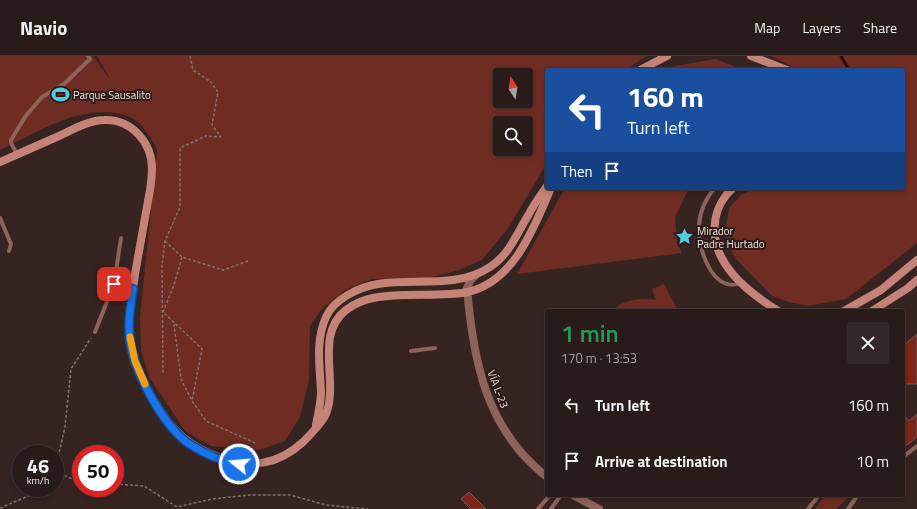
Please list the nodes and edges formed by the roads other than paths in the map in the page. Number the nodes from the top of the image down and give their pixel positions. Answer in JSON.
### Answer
{"nodes":[{"id":1,"x":88,"y":56,"type":"edge"},
{"id":2,"x":667,"y":56,"type":"edge"},
{"id":3,"x":751,"y":56,"type":"edge"},
{"id":4,"x":644,"y":68,"type":"edge"},
{"id":5,"x":782,"y":68,"type":"edge"},
{"id":6,"x":18,"y":154,"type":"junction"},
{"id":7,"x":0,"y":162,"type":"edge"},
{"id":8,"x":545,"y":189,"type":"edge"},
{"id":9,"x":550,"y":190,"type":"edge"},
{"id":10,"x":713,"y":190,"type":"edge"},
{"id":11,"x":731,"y":190,"type":"edge"},
{"id":12,"x":0,"y":218,"type":"edge"},
{"id":13,"x":121,"y":238,"type":"dead end"},
{"id":14,"x":9,"y":251,"type":"dead end"},
{"id":15,"x":917,"y":260,"type":"edge"},
{"id":16,"x":477,"y":274,"type":"junction"},
{"id":17,"x":454,"y":280,"type":"junction"},
{"id":18,"x":917,"y":280,"type":"edge"},
{"id":19,"x":741,"y":283,"type":"junction"},
{"id":20,"x":114,"y":284,"type":"junction"},
{"id":21,"x":133,"y":289,"type":"junction"},
{"id":22,"x":467,"y":292,"type":"junction"},
{"id":23,"x":775,"y":309,"type":"edge"},
{"id":24,"x":848,"y":309,"type":"edge"},
{"id":25,"x":875,"y":309,"type":"edge"},
{"id":26,"x":96,"y":332,"type":"road end"},
{"id":27,"x":435,"y":348,"type":"dead end"},
{"id":28,"x":411,"y":351,"type":"dead end"},
{"id":29,"x":316,"y":426,"type":"junction"},
{"id":30,"x":917,"y":446,"type":"edge"},
{"id":31,"x":905,"y":455,"type":"edge"},
{"id":32,"x":545,"y":475,"type":"edge"},
{"id":33,"x":548,"y":497,"type":"edge"},
{"id":34,"x":560,"y":497,"type":"edge"},
{"id":35,"x":577,"y":497,"type":"edge"},
{"id":36,"x":817,"y":497,"type":"edge"},
{"id":37,"x":857,"y":497,"type":"edge"},
{"id":38,"x":538,"y":509,"type":"edge"},
{"id":39,"x":551,"y":509,"type":"edge"},
{"id":40,"x":599,"y":509,"type":"edge"},
{"id":41,"x":808,"y":509,"type":"edge"},
{"id":42,"x":848,"y":509,"type":"edge"}],
"edges":[{"from":1,"to":6,"type":"lane"},
{"from":2,"to":4,"type":"main road"},
{"from":3,"to":5,"type":"main road"},
{"from":6,"to":7,"type":"main road"},
{"from":6,"to":21,"type":"main road"},
{"from":8,"to":16,"type":"main road"},
{"from":9,"to":22,"type":"main road"},
{"from":10,"to":19,"type":"lane"},
{"from":11,"to":19,"type":"main road"},
{"from":12,"to":14,"type":"lane"},
{"from":13,"to":20,"type":"lane"},
{"from":15,"to":24,"type":"main road"},
{"from":16,"to":17,"type":"main road"},
{"from":16,"to":22,"type":"street"},
{"from":17,"to":22,"type":"street"},
{"from":17,"to":29,"type":"main road"},
{"from":18,"to":25,"type":"main road"},
{"from":19,"to":23,"type":"main road"},
{"from":20,"to":21,"type":"lane"},
{"from":20,"to":26,"type":"lane"},
{"from":21,"to":29,"type":"main road"},
{"from":22,"to":29,"type":"main road"},
{"from":22,"to":32,"type":"street","name":"VÍA L-23"},
{"from":27,"to":28,"type":"lane"},
{"from":30,"to":31,"type":"lane"},
{"from":33,"to":38,"type":"lane"},
{"from":34,"to":39,"type":"lane"},
{"from":35,"to":40,"type":"street"},
{"from":36,"to":41,"type":"lane"},
{"from":37,"to":42,"type":"lane"}]}
